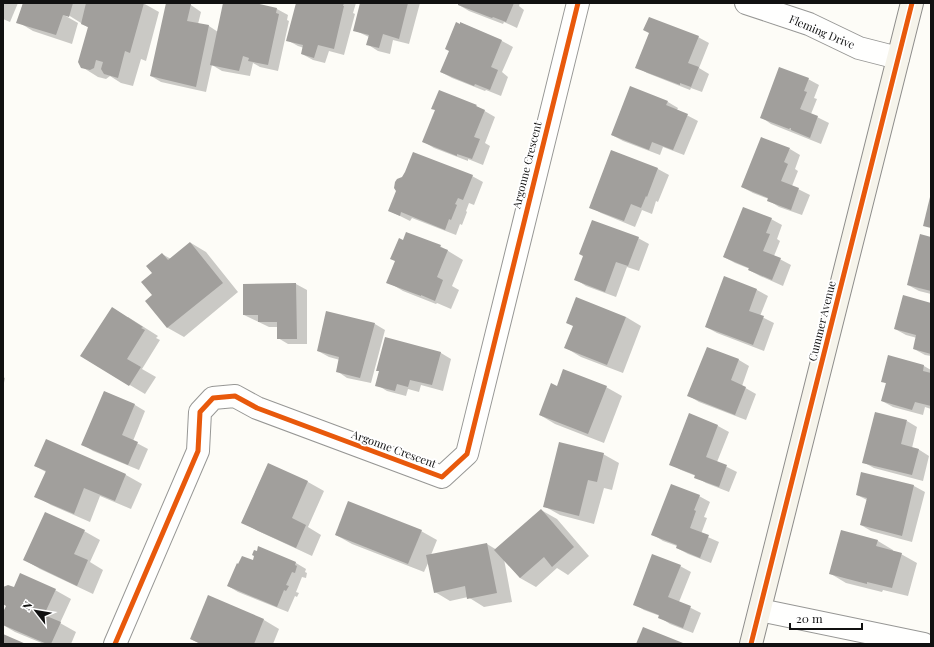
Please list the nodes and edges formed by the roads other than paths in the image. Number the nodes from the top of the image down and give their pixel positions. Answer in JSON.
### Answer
{"nodes":[{"id":1,"x":578,"y":3,"type":"edge"},
{"id":2,"x":746,"y":3,"type":"edge"},
{"id":3,"x":912,"y":3,"type":"edge"},
{"id":4,"x":898,"y":58,"type":"junction"},
{"id":5,"x":760,"y":610,"type":"junction"},
{"id":6,"x":115,"y":644,"type":"edge"},
{"id":7,"x":751,"y":644,"type":"edge"},
{"id":8,"x":924,"y":644,"type":"edge"}],
"edges":[{"from":1,"to":6,"type":"street","name":"Argonne Crescent"},
{"from":2,"to":4,"type":"street","name":"Fleming Drive"},
{"from":3,"to":4,"type":"street","name":"Cummer Avenue"},
{"from":4,"to":5,"type":"street","name":"Cummer Avenue"},
{"from":5,"to":7,"type":"street","name":"Cummer Avenue"},
{"from":5,"to":8,"type":"street"}]}
